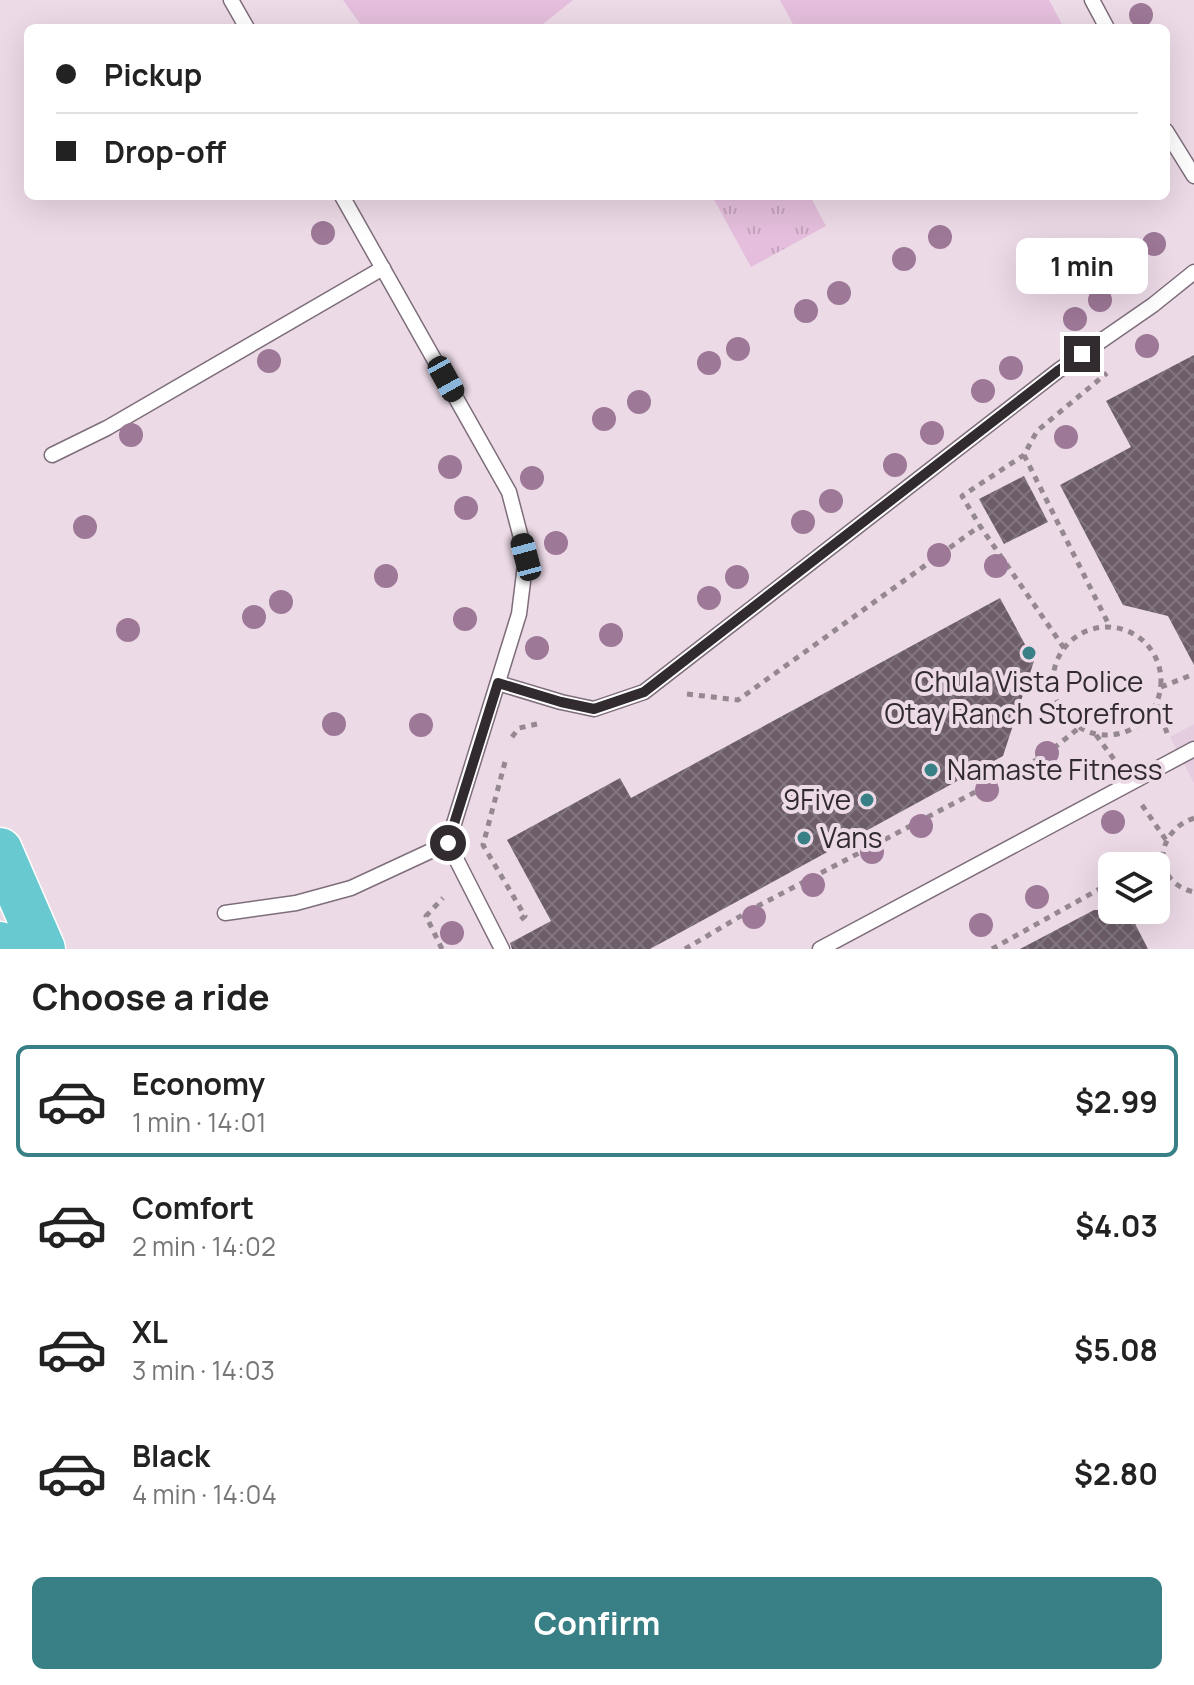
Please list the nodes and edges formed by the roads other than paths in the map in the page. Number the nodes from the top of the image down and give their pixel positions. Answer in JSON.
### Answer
{"nodes":[{"id":1,"x":231,"y":0,"type":"edge"},
{"id":2,"x":1092,"y":0,"type":"edge"},
{"id":3,"x":245,"y":24,"type":"edge"},
{"id":4,"x":1105,"y":24,"type":"edge"},
{"id":5,"x":1170,"y":137,"type":"edge"},
{"id":6,"x":1194,"y":176,"type":"edge"},
{"id":7,"x":344,"y":200,"type":"edge"},
{"id":8,"x":383,"y":268,"type":"junction"},
{"id":9,"x":1194,"y":272,"type":"edge"},
{"id":10,"x":52,"y":455,"type":"dead end"},
{"id":11,"x":498,"y":683,"type":"junction"},
{"id":12,"x":1194,"y":749,"type":"edge"},
{"id":13,"x":448,"y":843,"type":"junction"},
{"id":14,"x":0,"y":850,"type":"edge"},
{"id":15,"x":225,"y":913,"type":"dead end"},
{"id":16,"x":43,"y":949,"type":"edge"},
{"id":17,"x":502,"y":949,"type":"edge"},
{"id":18,"x":820,"y":949,"type":"edge"}],
"edges":[{"from":1,"to":3,"type":"lane"},
{"from":2,"to":4,"type":"lane"},
{"from":5,"to":6,"type":"lane"},
{"from":7,"to":8,"type":"lane"},
{"from":8,"to":10,"type":"lane"},
{"from":8,"to":11,"type":"lane"},
{"from":9,"to":11,"type":"lane"},
{"from":11,"to":13,"type":"lane"},
{"from":12,"to":18,"type":"lane"},
{"from":13,"to":15,"type":"lane"},
{"from":13,"to":17,"type":"lane"},
{"from":14,"to":16,"type":"highway"}]}
